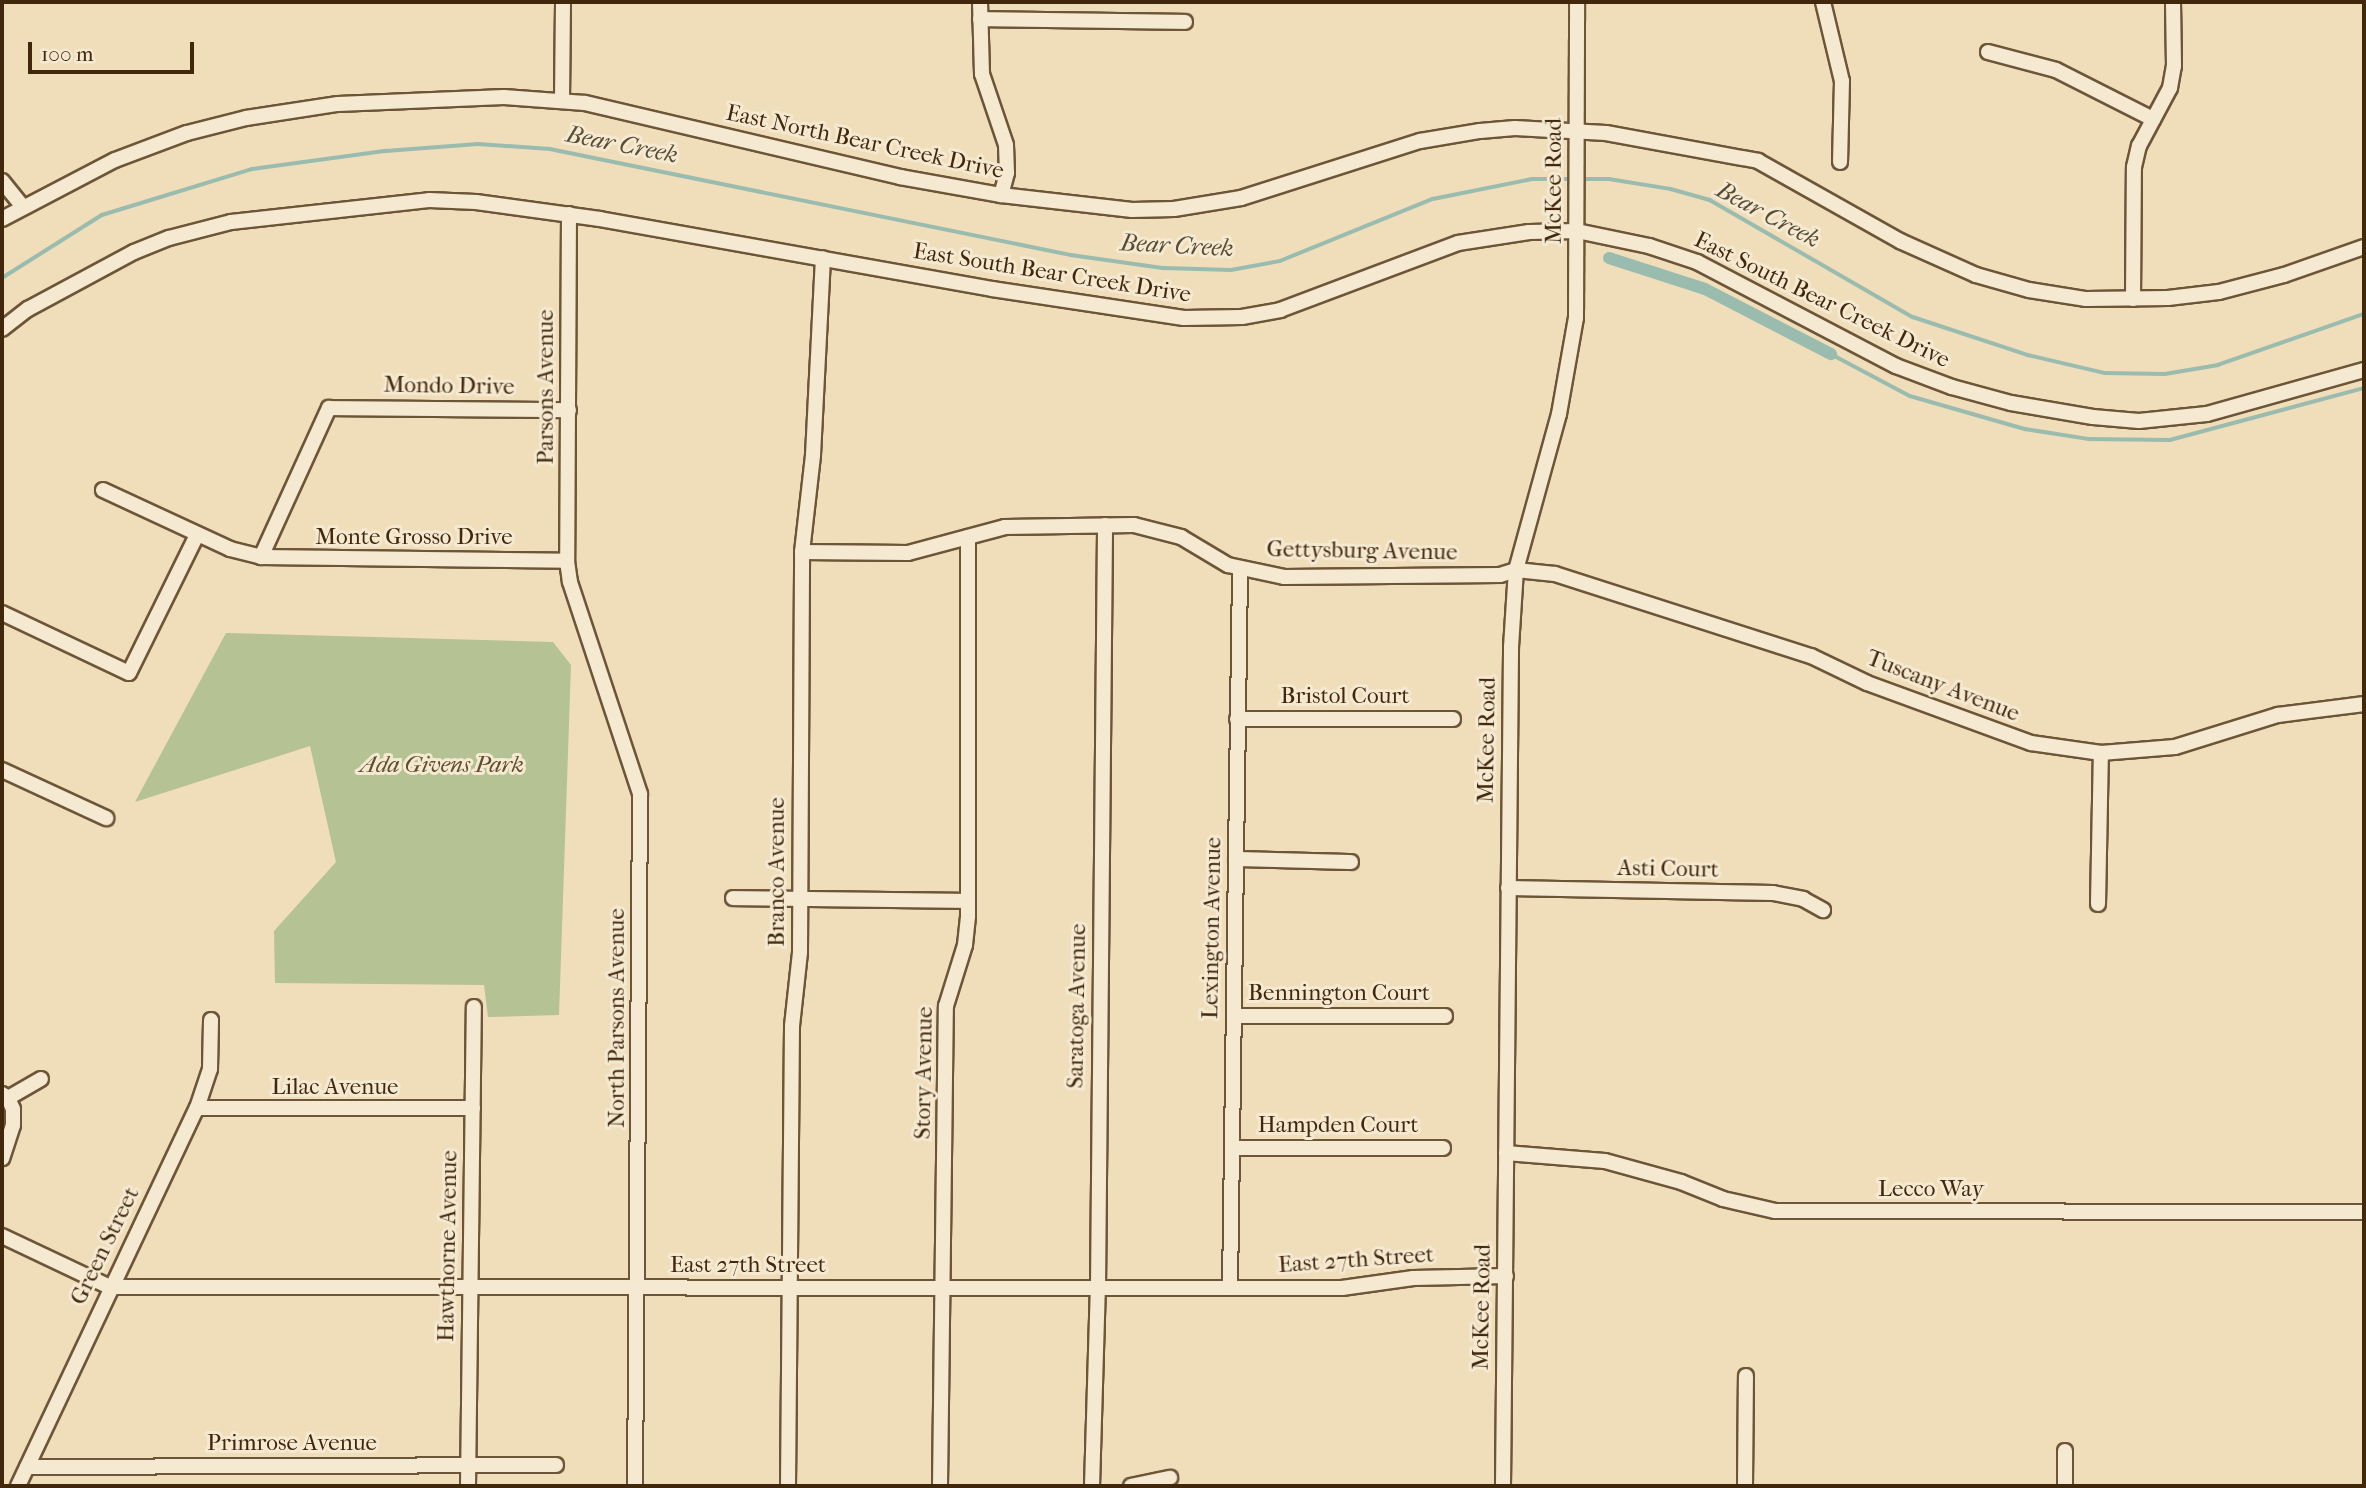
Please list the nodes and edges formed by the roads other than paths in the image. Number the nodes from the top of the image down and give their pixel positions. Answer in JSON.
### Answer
{"nodes":[{"id":1,"x":563,"y":2,"type":"edge"},
{"id":2,"x":980,"y":2,"type":"edge"},
{"id":3,"x":1577,"y":2,"type":"edge"},
{"id":4,"x":1823,"y":2,"type":"edge"},
{"id":5,"x":2174,"y":2,"type":"edge"},
{"id":6,"x":980,"y":19,"type":"junction"},
{"id":7,"x":1185,"y":22,"type":"dead end"},
{"id":8,"x":1988,"y":52,"type":"dead end"},
{"id":9,"x":562,"y":99,"type":"junction"},
{"id":10,"x":2153,"y":119,"type":"junction"},
{"id":11,"x":1577,"y":137,"type":"junction"},
{"id":12,"x":1840,"y":163,"type":"dead end"},
{"id":13,"x":2,"y":181,"type":"edge"},
{"id":14,"x":1001,"y":195,"type":"junction"},
{"id":15,"x":22,"y":206,"type":"junction"},
{"id":16,"x":569,"y":214,"type":"junction"},
{"id":17,"x":2,"y":219,"type":"edge"},
{"id":18,"x":1577,"y":231,"type":"junction"},
{"id":19,"x":2364,"y":247,"type":"edge"},
{"id":20,"x":823,"y":258,"type":"junction"},
{"id":21,"x":2133,"y":299,"type":"junction"},
{"id":22,"x":2,"y":329,"type":"edge"},
{"id":23,"x":2364,"y":370,"type":"edge"},
{"id":24,"x":569,"y":410,"type":"junction"},
{"id":25,"x":103,"y":490,"type":"dead end"},
{"id":26,"x":1105,"y":525,"type":"junction"},
{"id":27,"x":197,"y":535,"type":"junction"},
{"id":28,"x":968,"y":537,"type":"junction"},
{"id":29,"x":802,"y":552,"type":"junction"},
{"id":30,"x":261,"y":557,"type":"junction"},
{"id":31,"x":567,"y":561,"type":"junction"},
{"id":32,"x":1240,"y":569,"type":"junction"},
{"id":33,"x":1516,"y":570,"type":"junction"},
{"id":34,"x":2,"y":613,"type":"edge"},
{"id":35,"x":2364,"y":704,"type":"edge"},
{"id":36,"x":1237,"y":719,"type":"junction"},
{"id":37,"x":1453,"y":719,"type":"dead end"},
{"id":38,"x":2101,"y":753,"type":"junction"},
{"id":39,"x":2,"y":770,"type":"edge"},
{"id":40,"x":106,"y":818,"type":"dead end"},
{"id":41,"x":1236,"y":859,"type":"junction"},
{"id":42,"x":1351,"y":862,"type":"dead end"},
{"id":43,"x":1508,"y":888,"type":"junction"},
{"id":44,"x":733,"y":898,"type":"dead end"},
{"id":45,"x":800,"y":899,"type":"junction"},
{"id":46,"x":967,"y":901,"type":"junction"},
{"id":47,"x":2098,"y":904,"type":"dead end"},
{"id":48,"x":1823,"y":910,"type":"dead end"},
{"id":49,"x":474,"y":1007,"type":"dead end"},
{"id":50,"x":1234,"y":1016,"type":"junction"},
{"id":51,"x":1445,"y":1016,"type":"dead end"},
{"id":52,"x":211,"y":1020,"type":"dead end"},
{"id":53,"x":41,"y":1079,"type":"dead end"},
{"id":54,"x":5,"y":1096,"type":"edge"},
{"id":55,"x":197,"y":1108,"type":"junction"},
{"id":56,"x":473,"y":1108,"type":"junction"},
{"id":57,"x":1232,"y":1148,"type":"junction"},
{"id":58,"x":1443,"y":1148,"type":"dead end"},
{"id":59,"x":1507,"y":1153,"type":"junction"},
{"id":60,"x":2,"y":1158,"type":"edge"},
{"id":61,"x":2364,"y":1212,"type":"edge"},
{"id":62,"x":2,"y":1236,"type":"edge"},
{"id":63,"x":1506,"y":1276,"type":"junction"},
{"id":64,"x":110,"y":1287,"type":"junction"},
{"id":65,"x":469,"y":1288,"type":"junction"},
{"id":66,"x":638,"y":1288,"type":"junction"},
{"id":67,"x":790,"y":1288,"type":"junction"},
{"id":68,"x":944,"y":1288,"type":"junction"},
{"id":69,"x":1098,"y":1288,"type":"junction"},
{"id":70,"x":1230,"y":1288,"type":"junction"},
{"id":71,"x":1746,"y":1376,"type":"dead end"},
{"id":72,"x":2065,"y":1451,"type":"dead end"},
{"id":73,"x":468,"y":1465,"type":"junction"},
{"id":74,"x":556,"y":1465,"type":"dead end"},
{"id":75,"x":27,"y":1467,"type":"junction"},
{"id":76,"x":1170,"y":1478,"type":"dead end"},
{"id":77,"x":18,"y":1486,"type":"edge"},
{"id":78,"x":468,"y":1486,"type":"edge"},
{"id":79,"x":635,"y":1486,"type":"edge"},
{"id":80,"x":788,"y":1486,"type":"edge"},
{"id":81,"x":940,"y":1486,"type":"edge"},
{"id":82,"x":1092,"y":1486,"type":"edge"},
{"id":83,"x":1131,"y":1486,"type":"edge"},
{"id":84,"x":1503,"y":1486,"type":"edge"},
{"id":85,"x":1745,"y":1486,"type":"edge"},
{"id":86,"x":2065,"y":1486,"type":"edge"}],
"edges":[{"from":1,"to":9,"type":"street"},
{"from":2,"to":6,"type":"street"},
{"from":3,"to":11,"type":"street","name":"McKee Road"},
{"from":4,"to":12,"type":"street"},
{"from":5,"to":10,"type":"street"},
{"from":6,"to":7,"type":"street"},
{"from":6,"to":14,"type":"street"},
{"from":8,"to":10,"type":"street"},
{"from":9,"to":14,"type":"street","name":"East North Bear Creek Drive"},
{"from":9,"to":15,"type":"street","name":"East North Bear Creek Drive"},
{"from":10,"to":21,"type":"street"},
{"from":11,"to":14,"type":"street","name":"East North Bear Creek Drive"},
{"from":11,"to":18,"type":"street","name":"McKee Road"},
{"from":11,"to":21,"type":"street","name":"East North Bear Creek Drive"},
{"from":13,"to":15,"type":"street"},
{"from":15,"to":17,"type":"street","name":"East North Bear Creek Drive"},
{"from":16,"to":20,"type":"street","name":"East South Bear Creek Drive"},
{"from":16,"to":22,"type":"street","name":"East South Bear Creek Drive"},
{"from":16,"to":24,"type":"street","name":"Parsons Avenue"},
{"from":18,"to":20,"type":"street","name":"East South Bear Creek Drive"},
{"from":18,"to":23,"type":"street","name":"East South Bear Creek Drive"},
{"from":18,"to":33,"type":"street","name":"McKee Road"},
{"from":19,"to":21,"type":"street","name":"East North Bear Creek Drive"},
{"from":20,"to":29,"type":"street","name":"Branco Avenue"},
{"from":24,"to":30,"type":"street","name":"Mondo Drive"},
{"from":24,"to":31,"type":"street","name":"Parsons Avenue"},
{"from":25,"to":27,"type":"street","name":"Monte Grosso Drive"},
{"from":26,"to":28,"type":"street","name":"Gettysburg Avenue"},
{"from":26,"to":32,"type":"street","name":"Gettysburg Avenue"},
{"from":26,"to":69,"type":"street","name":"Saratoga Avenue"},
{"from":27,"to":30,"type":"street","name":"Monte Grosso Drive"},
{"from":27,"to":34,"type":"street"},
{"from":28,"to":29,"type":"street","name":"Gettysburg Avenue"},
{"from":28,"to":46,"type":"street","name":"Story Avenue"},
{"from":29,"to":45,"type":"street","name":"Branco Avenue"},
{"from":30,"to":31,"type":"street","name":"Monte Grosso Drive"},
{"from":31,"to":66,"type":"street","name":"North Parsons Avenue"},
{"from":32,"to":33,"type":"street","name":"Gettysburg Avenue"},
{"from":32,"to":36,"type":"street","name":"Lexington Avenue"},
{"from":33,"to":38,"type":"street","name":"Tuscany Avenue"},
{"from":33,"to":43,"type":"street","name":"McKee Road"},
{"from":35,"to":38,"type":"street","name":"Tuscany Avenue"},
{"from":36,"to":37,"type":"street","name":"Bristol Court"},
{"from":36,"to":41,"type":"street","name":"Lexington Avenue"},
{"from":38,"to":47,"type":"street"},
{"from":39,"to":40,"type":"street"},
{"from":41,"to":42,"type":"street"},
{"from":41,"to":50,"type":"street","name":"Lexington Avenue"},
{"from":43,"to":48,"type":"street","name":"Asti Court"},
{"from":43,"to":59,"type":"street","name":"McKee Road"},
{"from":44,"to":45,"type":"street"},
{"from":45,"to":46,"type":"street"},
{"from":45,"to":67,"type":"street","name":"Branco Avenue"},
{"from":46,"to":68,"type":"street","name":"Story Avenue"},
{"from":49,"to":56,"type":"street","name":"Hawthorne Avenue"},
{"from":50,"to":51,"type":"street","name":"Bennington Court"},
{"from":50,"to":57,"type":"street","name":"Lexington Avenue"},
{"from":52,"to":55,"type":"street","name":"Green Street"},
{"from":53,"to":54,"type":"street"},
{"from":54,"to":60,"type":"street"},
{"from":55,"to":56,"type":"street","name":"Lilac Avenue"},
{"from":55,"to":64,"type":"street","name":"Green Street"},
{"from":56,"to":65,"type":"street","name":"Hawthorne Avenue"},
{"from":57,"to":58,"type":"street","name":"Hampden Court"},
{"from":57,"to":70,"type":"street","name":"Lexington Avenue"},
{"from":59,"to":61,"type":"street","name":"Lecco Way"},
{"from":59,"to":63,"type":"street","name":"McKee Road"},
{"from":62,"to":64,"type":"street","name":"East 27th Street"},
{"from":63,"to":70,"type":"street","name":"East 27th Street"},
{"from":63,"to":84,"type":"street","name":"McKee Road"},
{"from":64,"to":65,"type":"street","name":"East 27th Street"},
{"from":64,"to":75,"type":"street","name":"Green Street"},
{"from":65,"to":66,"type":"street","name":"East 27th Street"},
{"from":65,"to":73,"type":"street","name":"Hawthorne Avenue"},
{"from":66,"to":67,"type":"street","name":"East 27th Street"},
{"from":66,"to":79,"type":"street","name":"North Parsons Avenue"},
{"from":67,"to":68,"type":"street","name":"East 27th Street"},
{"from":67,"to":80,"type":"street","name":"Branco Avenue"},
{"from":68,"to":69,"type":"street","name":"East 27th Street"},
{"from":68,"to":81,"type":"street","name":"Story Avenue"},
{"from":69,"to":70,"type":"street","name":"East 27th Street"},
{"from":69,"to":82,"type":"street","name":"Saratoga Avenue"},
{"from":71,"to":85,"type":"street"},
{"from":72,"to":86,"type":"street"},
{"from":73,"to":74,"type":"street","name":"Primrose Avenue"},
{"from":73,"to":75,"type":"street","name":"Primrose Avenue"},
{"from":73,"to":78,"type":"street","name":"Hawthorne Avenue"},
{"from":75,"to":77,"type":"street","name":"Green Street"},
{"from":76,"to":83,"type":"street"}]}
